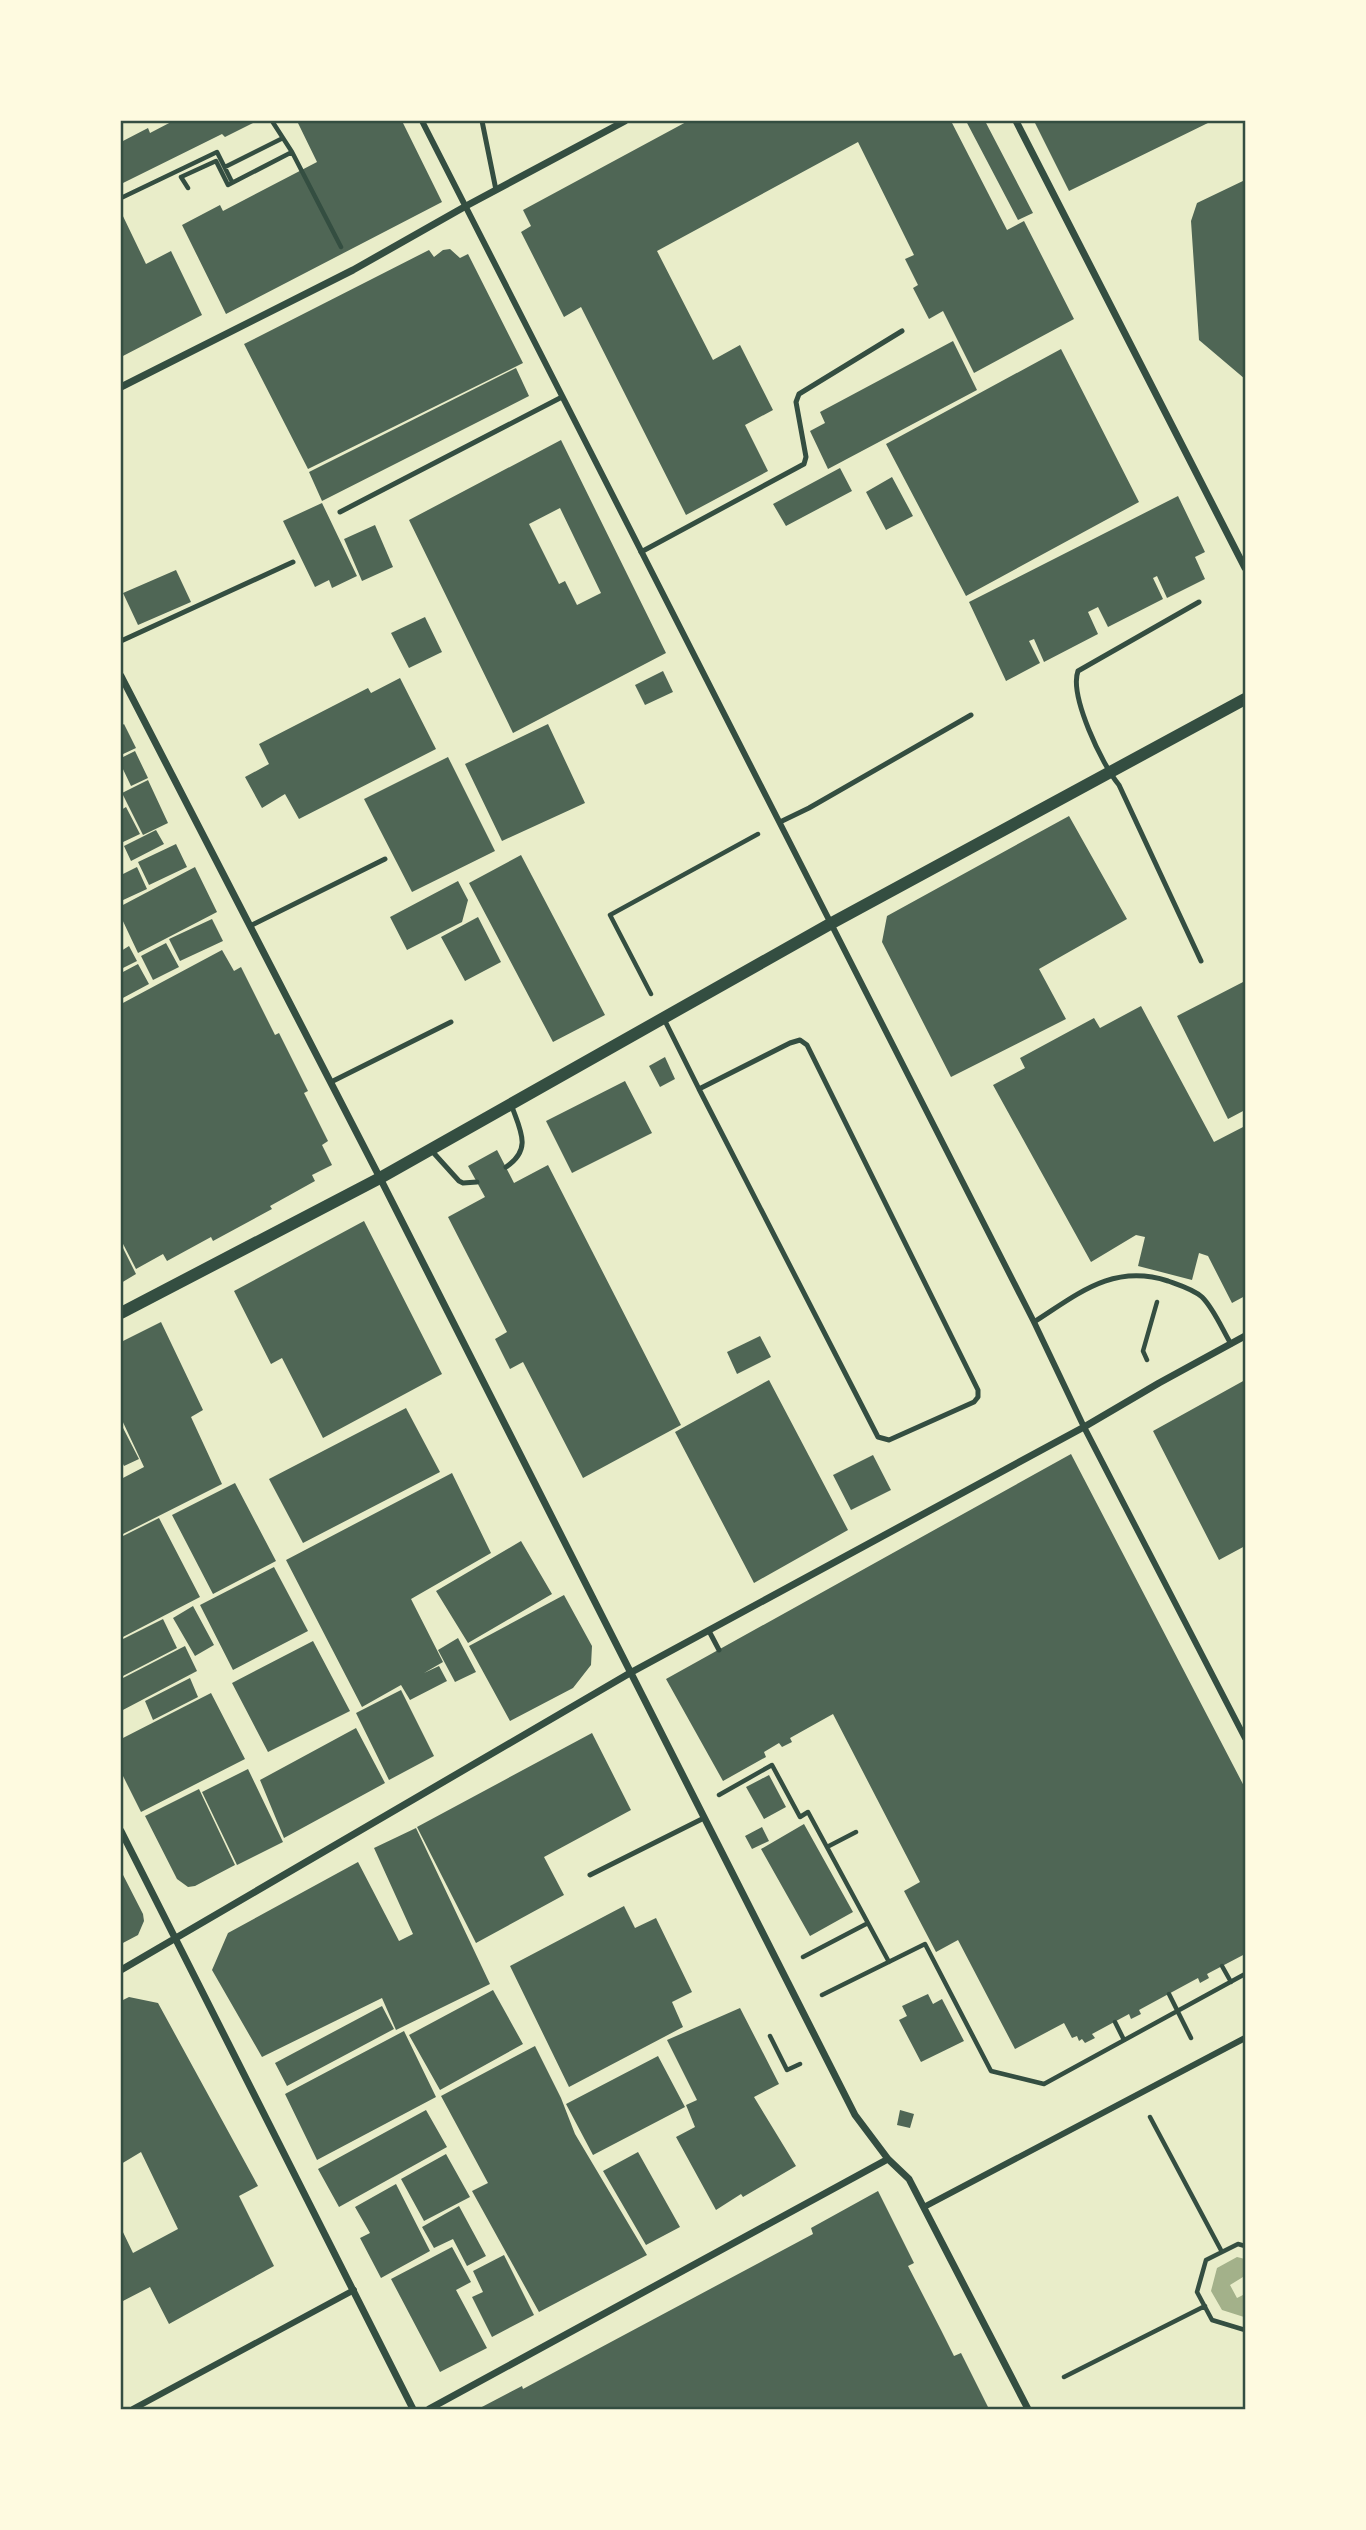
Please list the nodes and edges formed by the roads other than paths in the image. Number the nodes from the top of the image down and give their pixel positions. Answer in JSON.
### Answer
{"nodes":[{"id":1,"x":422,"y":121,"type":"edge"},
{"id":2,"x":482,"y":121,"type":"edge"},
{"id":3,"x":625,"y":121,"type":"edge"},
{"id":4,"x":1016,"y":121,"type":"edge"},
{"id":5,"x":496,"y":190,"type":"junction"},
{"id":6,"x":466,"y":206,"type":"junction"},
{"id":7,"x":902,"y":331,"type":"dead end"},
{"id":8,"x":121,"y":387,"type":"edge"},
{"id":9,"x":562,"y":397,"type":"junction"},
{"id":10,"x":340,"y":512,"type":"dead end"},
{"id":11,"x":641,"y":552,"type":"junction"},
{"id":12,"x":293,"y":562,"type":"dead end"},
{"id":13,"x":1245,"y":568,"type":"edge"},
{"id":14,"x":1199,"y":602,"type":"dead end"},
{"id":15,"x":121,"y":641,"type":"edge"},
{"id":16,"x":121,"y":676,"type":"edge"},
{"id":17,"x":1245,"y":699,"type":"edge"},
{"id":18,"x":971,"y":715,"type":"dead end"},
{"id":19,"x":1108,"y":773,"type":"junction"},
{"id":20,"x":780,"y":822,"type":"junction"},
{"id":21,"x":385,"y":859,"type":"dead end"},
{"id":22,"x":830,"y":923,"type":"junction"},
{"id":23,"x":250,"y":926,"type":"junction"},
{"id":24,"x":1201,"y":961,"type":"dead end"},
{"id":25,"x":664,"y":1019,"type":"junction"},
{"id":26,"x":451,"y":1022,"type":"dead end"},
{"id":27,"x":331,"y":1082,"type":"junction"},
{"id":28,"x":699,"y":1088,"type":"junction"},
{"id":29,"x":511,"y":1104,"type":"junction"},
{"id":30,"x":431,"y":1150,"type":"junction"},
{"id":31,"x":506,"y":1167,"type":"dead end"},
{"id":32,"x":380,"y":1178,"type":"junction"},
{"id":33,"x":477,"y":1182,"type":"dead end"},
{"id":34,"x":121,"y":1313,"type":"edge"},
{"id":35,"x":1034,"y":1322,"type":"junction"},
{"id":36,"x":1245,"y":1336,"type":"edge"},
{"id":37,"x":1231,"y":1343,"type":"junction"},
{"id":38,"x":1084,"y":1427,"type":"junction"},
{"id":39,"x":709,"y":1631,"type":"junction"},
{"id":40,"x":719,"y":1650,"type":"dead end"},
{"id":41,"x":630,"y":1673,"type":"junction"},
{"id":42,"x":1245,"y":1738,"type":"edge"},
{"id":43,"x":704,"y":1818,"type":"junction"},
{"id":44,"x":121,"y":1831,"type":"edge"},
{"id":45,"x":590,"y":1875,"type":"dead end"},
{"id":46,"x":176,"y":1938,"type":"junction"},
{"id":47,"x":121,"y":1970,"type":"edge"},
{"id":48,"x":1245,"y":2038,"type":"edge"},
{"id":49,"x":888,"y":2159,"type":"junction"},
{"id":50,"x":924,"y":2207,"type":"junction"},
{"id":51,"x":354,"y":2290,"type":"junction"},
{"id":52,"x":133,"y":2409,"type":"edge"},
{"id":53,"x":414,"y":2409,"type":"edge"},
{"id":54,"x":429,"y":2409,"type":"edge"},
{"id":55,"x":1028,"y":2409,"type":"edge"}],
"edges":[{"from":1,"to":6,"type":"street"},
{"from":2,"to":5,"type":"lane"},
{"from":3,"to":5,"type":"street"},
{"from":4,"to":13,"type":"street"},
{"from":5,"to":6,"type":"street"},
{"from":6,"to":8,"type":"street"},
{"from":6,"to":9,"type":"street"},
{"from":7,"to":11,"type":"lane"},
{"from":9,"to":10,"type":"lane"},
{"from":9,"to":11,"type":"street"},
{"from":11,"to":20,"type":"street"},
{"from":12,"to":15,"type":"lane"},
{"from":14,"to":19,"type":"lane"},
{"from":16,"to":23,"type":"street"},
{"from":17,"to":19,"type":"street"},
{"from":18,"to":20,"type":"lane"},
{"from":19,"to":22,"type":"street"},
{"from":19,"to":24,"type":"lane"},
{"from":20,"to":22,"type":"street"},
{"from":21,"to":23,"type":"lane"},
{"from":22,"to":25,"type":"street"},
{"from":22,"to":35,"type":"street"},
{"from":23,"to":27,"type":"street"},
{"from":25,"to":28,"type":"lane"},
{"from":25,"to":29,"type":"street"},
{"from":26,"to":27,"type":"lane"},
{"from":27,"to":32,"type":"street"},
{"from":28,"to":28,"type":"lane"},
{"from":29,"to":30,"type":"street"},
{"from":29,"to":31,"type":"lane"},
{"from":30,"to":32,"type":"street"},
{"from":30,"to":33,"type":"lane"},
{"from":32,"to":34,"type":"street"},
{"from":32,"to":41,"type":"street"},
{"from":35,"to":37,"type":"lane"},
{"from":35,"to":38,"type":"street"},
{"from":36,"to":37,"type":"street"},
{"from":37,"to":38,"type":"street"},
{"from":38,"to":39,"type":"street"},
{"from":38,"to":42,"type":"street"},
{"from":39,"to":40,"type":"lane"},
{"from":39,"to":41,"type":"street"},
{"from":41,"to":43,"type":"street"},
{"from":41,"to":46,"type":"street"},
{"from":43,"to":45,"type":"lane"},
{"from":43,"to":49,"type":"street"},
{"from":44,"to":46,"type":"street"},
{"from":46,"to":47,"type":"street"},
{"from":46,"to":51,"type":"street"},
{"from":48,"to":50,"type":"street"},
{"from":49,"to":50,"type":"street"},
{"from":49,"to":54,"type":"street"},
{"from":50,"to":55,"type":"street"},
{"from":51,"to":52,"type":"street"},
{"from":51,"to":53,"type":"street"}]}
